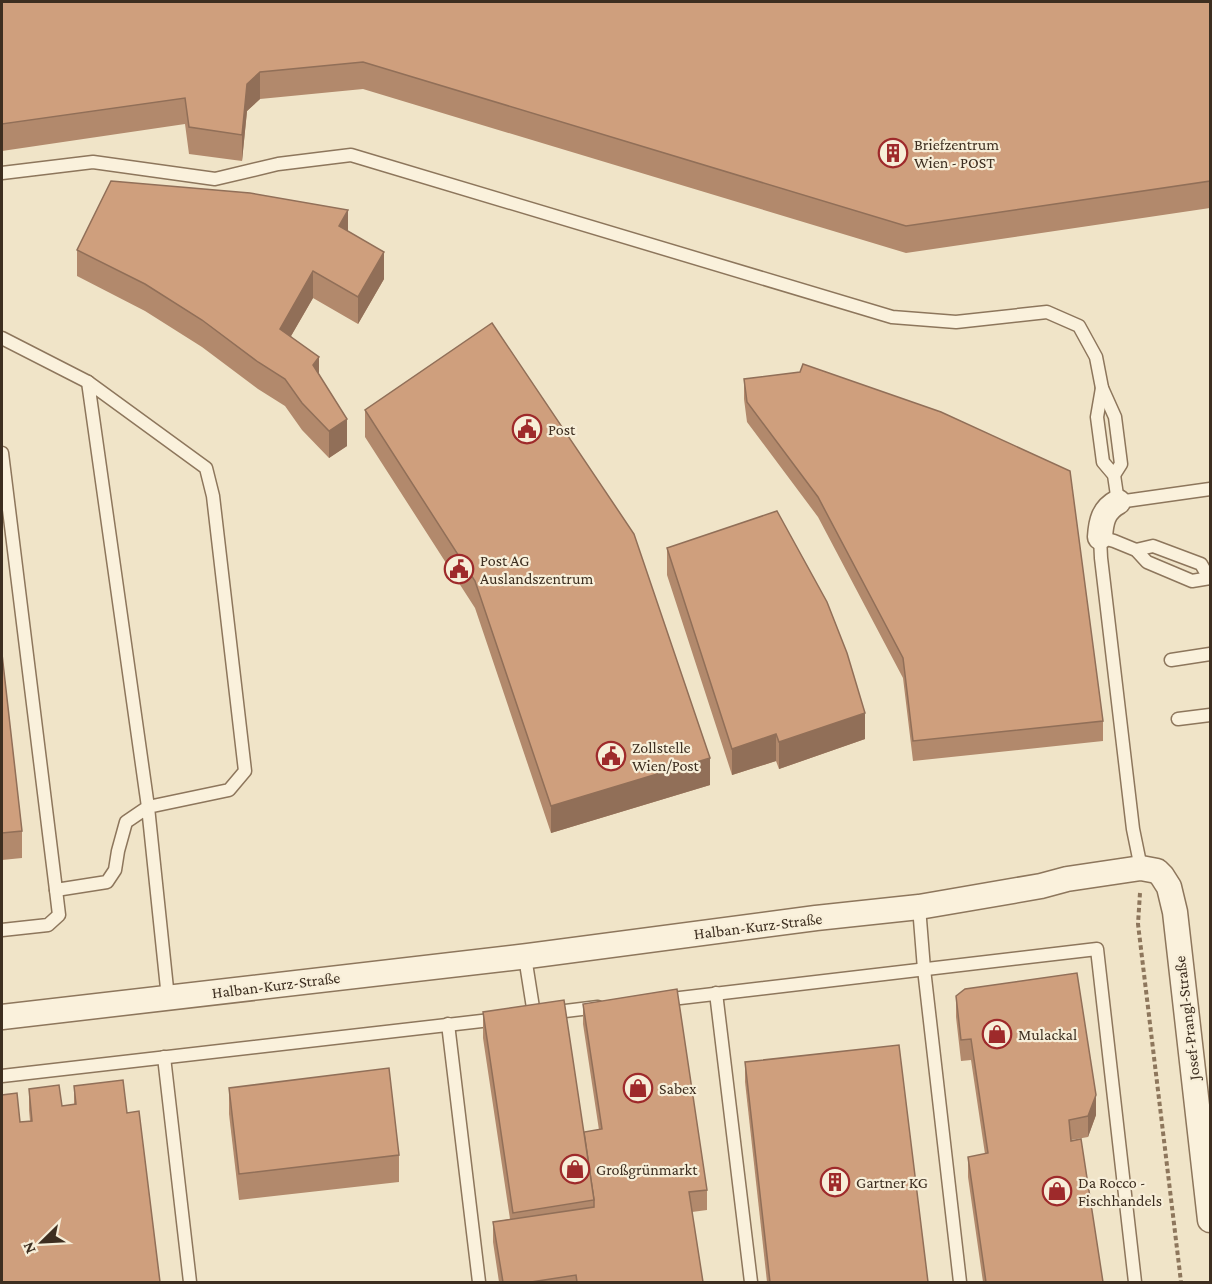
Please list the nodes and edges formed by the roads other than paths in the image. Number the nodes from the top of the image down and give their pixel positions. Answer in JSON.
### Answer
{"nodes":[{"id":1,"x":2,"y":173,"type":"edge"},
{"id":2,"x":2,"y":338,"type":"edge"},
{"id":3,"x":88,"y":382,"type":"junction"},
{"id":4,"x":1102,"y":387,"type":"junction"},
{"id":5,"x":2,"y":453,"type":"edge"},
{"id":6,"x":1114,"y":475,"type":"junction"},
{"id":7,"x":1210,"y":489,"type":"edge"},
{"id":8,"x":1118,"y":502,"type":"junction"},
{"id":9,"x":1100,"y":537,"type":"junction"},
{"id":10,"x":1136,"y":550,"type":"junction"},
{"id":11,"x":1210,"y":578,"type":"edge"},
{"id":12,"x":1210,"y":654,"type":"edge"},
{"id":13,"x":1170,"y":660,"type":"dead end"},
{"id":14,"x":1210,"y":715,"type":"edge"},
{"id":15,"x":1178,"y":719,"type":"dead end"},
{"id":16,"x":148,"y":807,"type":"junction"},
{"id":17,"x":1141,"y":868,"type":"junction"},
{"id":18,"x":56,"y":890,"type":"junction"},
{"id":19,"x":919,"y":907,"type":"junction"},
{"id":20,"x":2,"y":930,"type":"edge"},
{"id":21,"x":525,"y":957,"type":"junction"},
{"id":22,"x":924,"y":969,"type":"junction"},
{"id":23,"x":716,"y":993,"type":"junction"},
{"id":24,"x":168,"y":998,"type":"junction"},
{"id":25,"x":656,"y":1000,"type":"edge"},
{"id":26,"x":608,"y":1006,"type":"edge"},
{"id":27,"x":523,"y":1016,"type":"junction"},
{"id":28,"x":2,"y":1017,"type":"edge"},
{"id":29,"x":448,"y":1024,"type":"junction"},
{"id":30,"x":164,"y":1057,"type":"junction"},
{"id":31,"x":2,"y":1076,"type":"edge"},
{"id":32,"x":1205,"y":1122,"type":"edge"},
{"id":33,"x":1210,"y":1221,"type":"edge"},
{"id":34,"x":190,"y":1282,"type":"edge"},
{"id":35,"x":479,"y":1282,"type":"edge"},
{"id":36,"x":751,"y":1282,"type":"edge"},
{"id":37,"x":960,"y":1282,"type":"edge"},
{"id":38,"x":1135,"y":1282,"type":"edge"}],
"edges":[{"from":1,"to":4,"type":"lane"},
{"from":2,"to":3,"type":"lane"},
{"from":3,"to":16,"type":"lane"},
{"from":3,"to":16,"type":"lane"},
{"from":4,"to":6,"type":"lane"},
{"from":4,"to":6,"type":"lane"},
{"from":5,"to":18,"type":"lane"},
{"from":6,"to":8,"type":"lane"},
{"from":7,"to":8,"type":"lane"},
{"from":8,"to":9,"type":"street"},
{"from":9,"to":10,"type":"lane"},
{"from":9,"to":17,"type":"lane"},
{"from":10,"to":11,"type":"lane"},
{"from":10,"to":11,"type":"lane"},
{"from":12,"to":13,"type":"lane"},
{"from":14,"to":15,"type":"lane"},
{"from":16,"to":18,"type":"lane"},
{"from":16,"to":24,"type":"lane"},
{"from":17,"to":19,"type":"street","name":"Halban-Kurz-Straße"},
{"from":17,"to":32,"type":"street","name":"Josef-Prangl-Straße"},
{"from":18,"to":20,"type":"lane"},
{"from":19,"to":21,"type":"street","name":"Halban-Kurz-Straße"},
{"from":19,"to":22,"type":"lane"},
{"from":21,"to":24,"type":"street","name":"Halban-Kurz-Straße"},
{"from":21,"to":27,"type":"lane"},
{"from":22,"to":23,"type":"lane"},
{"from":22,"to":37,"type":"lane"},
{"from":22,"to":38,"type":"lane"},
{"from":23,"to":25,"type":"lane"},
{"from":23,"to":36,"type":"lane"},
{"from":24,"to":28,"type":"street","name":"Halban-Kurz-Straße"},
{"from":26,"to":27,"type":"lane"},
{"from":27,"to":29,"type":"lane"},
{"from":29,"to":30,"type":"lane"},
{"from":29,"to":35,"type":"lane"},
{"from":30,"to":31,"type":"lane"},
{"from":30,"to":34,"type":"lane"},
{"from":32,"to":33,"type":"street","name":"Josef-Prangl-Straße"}]}
